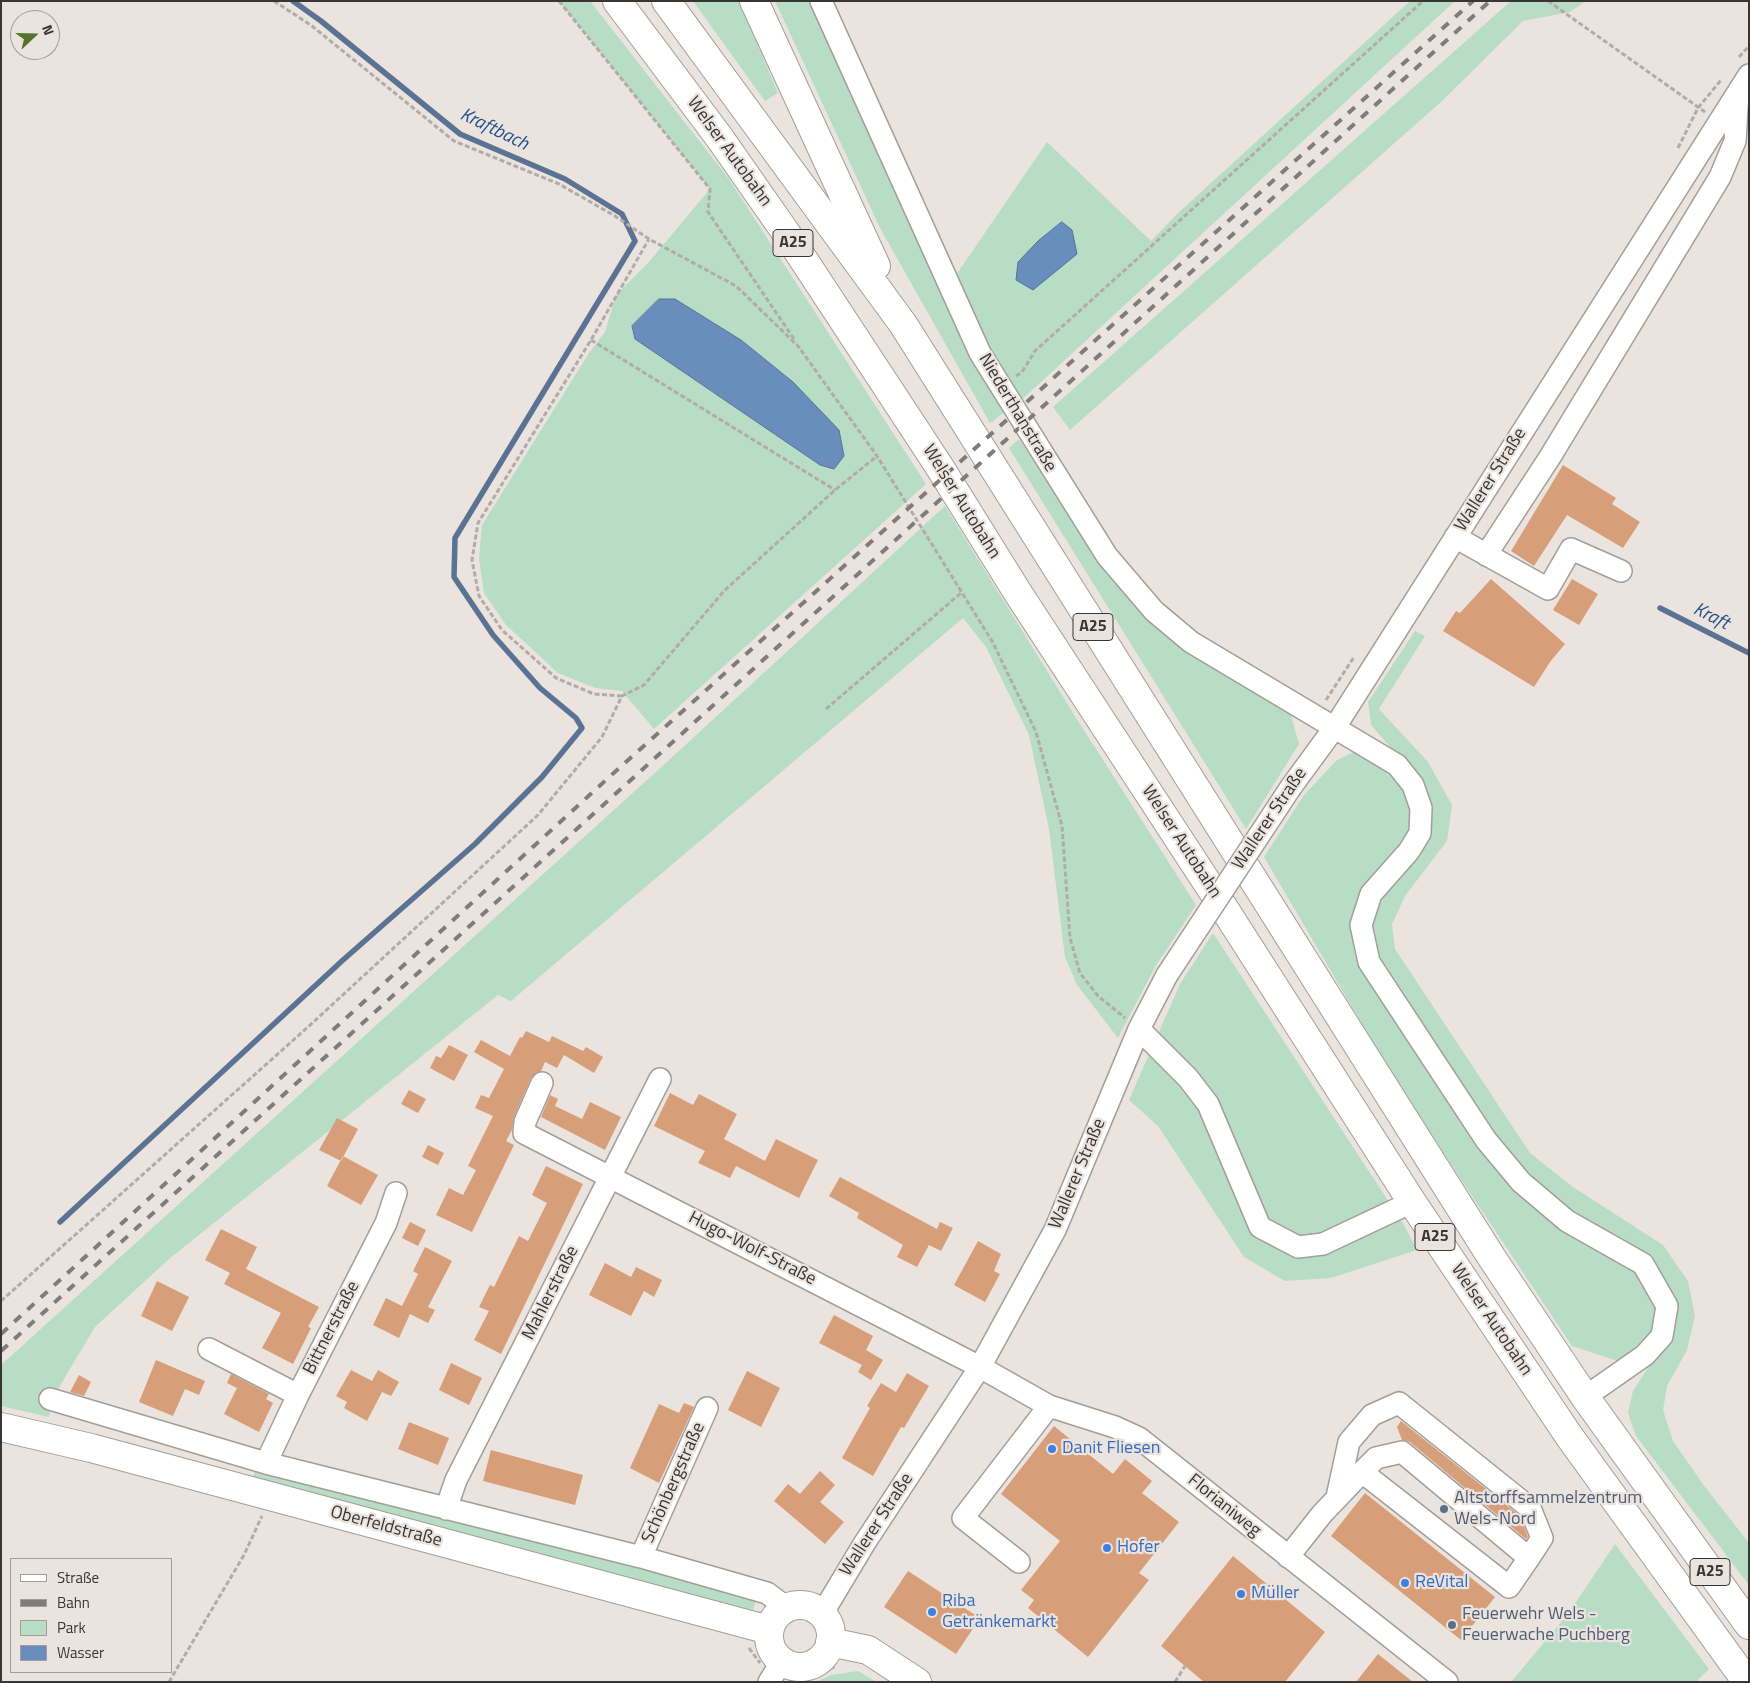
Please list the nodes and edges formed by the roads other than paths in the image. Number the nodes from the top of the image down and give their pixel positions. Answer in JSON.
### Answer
{"nodes":[{"id":1,"x":617,"y":1,"type":"edge"},
{"id":2,"x":666,"y":1,"type":"edge"},
{"id":3,"x":754,"y":1,"type":"edge"},
{"id":4,"x":821,"y":1,"type":"edge"},
{"id":5,"x":1743,"y":83,"type":"edge"},
{"id":6,"x":903,"y":324,"type":"junction"},
{"id":7,"x":1455,"y":537,"type":"junction"},
{"id":8,"x":1486,"y":555,"type":"junction"},
{"id":9,"x":1621,"y":571,"type":"dead end"},
{"id":10,"x":1335,"y":727,"type":"junction"},
{"id":11,"x":1139,"y":1029,"type":"junction"},
{"id":12,"x":660,"y":1079,"type":"dead end"},
{"id":13,"x":542,"y":1083,"type":"dead end"},
{"id":14,"x":610,"y":1175,"type":"junction"},
{"id":15,"x":396,"y":1193,"type":"dead end"},
{"id":16,"x":1412,"y":1202,"type":"junction"},
{"id":17,"x":209,"y":1349,"type":"dead end"},
{"id":18,"x":980,"y":1367,"type":"junction"},
{"id":19,"x":298,"y":1394,"type":"junction"},
{"id":20,"x":1585,"y":1397,"type":"junction"},
{"id":21,"x":50,"y":1399,"type":"dead end"},
{"id":22,"x":1049,"y":1406,"type":"junction"},
{"id":23,"x":707,"y":1408,"type":"dead end"},
{"id":24,"x":1,"y":1427,"type":"edge"},
{"id":25,"x":266,"y":1463,"type":"junction"},
{"id":26,"x":1362,"y":1472,"type":"junction"},
{"id":27,"x":1337,"y":1498,"type":"junction"},
{"id":28,"x":446,"y":1509,"type":"junction"},
{"id":29,"x":641,"y":1557,"type":"junction"},
{"id":30,"x":1288,"y":1557,"type":"junction"},
{"id":31,"x":1529,"y":1558,"type":"junction"},
{"id":32,"x":1019,"y":1562,"type":"dead end"},
{"id":33,"x":787,"y":1608,"type":"junction"},
{"id":34,"x":822,"y":1614,"type":"junction"},
{"id":35,"x":1749,"y":1625,"type":"edge"},
{"id":36,"x":769,"y":1630,"type":"junction"},
{"id":37,"x":834,"y":1653,"type":"junction"},
{"id":38,"x":776,"y":1671,"type":"edge"},
{"id":39,"x":916,"y":1682,"type":"edge"},
{"id":40,"x":1447,"y":1682,"type":"edge"},
{"id":41,"x":1747,"y":1682,"type":"edge"}],
"edges":[{"from":1,"to":16,"type":"main road","name":"Welser Autobahn","number":"A25"},
{"from":2,"to":6,"type":"main road","name":"Welser Autobahn","number":"A25"},
{"from":3,"to":6,"type":"main road"},
{"from":4,"to":10,"type":"street","name":"Niederthanstraße"},
{"from":5,"to":7,"type":"street","name":"Wallerer Straße"},
{"from":5,"to":8,"type":"street"},
{"from":6,"to":20,"type":"main road","name":"Welser Autobahn","number":"A25"},
{"from":7,"to":8,"type":"street"},
{"from":7,"to":10,"type":"street","name":"Wallerer Straße"},
{"from":8,"to":9,"type":"street"},
{"from":10,"to":11,"type":"street","name":"Wallerer Straße","bridge":true},
{"from":10,"to":20,"type":"street","name":"Niederthanstraße"},
{"from":11,"to":16,"type":"street"},
{"from":11,"to":18,"type":"street","name":"Wallerer Straße"},
{"from":12,"to":14,"type":"street","name":"Mahlerstraße"},
{"from":13,"to":14,"type":"street","name":"Hugo-Wolf-Straße"},
{"from":14,"to":18,"type":"street","name":"Hugo-Wolf-Straße"},
{"from":14,"to":28,"type":"street","name":"Mahlerstraße"},
{"from":15,"to":19,"type":"street","name":"Bittnerstraße"},
{"from":16,"to":41,"type":"main road","name":"Welser Autobahn","number":"A25"},
{"from":17,"to":19,"type":"street"},
{"from":18,"to":22,"type":"street","name":"Florianiweg"},
{"from":18,"to":34,"type":"street","name":"Wallerer Straße"},
{"from":19,"to":25,"type":"street","name":"Bittnerstraße"},
{"from":20,"to":35,"type":"main road","name":"Welser Autobahn","number":"A25"},
{"from":21,"to":25,"type":"street","name":"Oberfeldstraße"},
{"from":22,"to":30,"type":"street","name":"Florianiweg"},
{"from":22,"to":32,"type":"street"},
{"from":23,"to":29,"type":"street","name":"Schönbergstraße"},
{"from":24,"to":36,"type":"main road","name":"Oberfeldstraße"},
{"from":25,"to":28,"type":"street","name":"Oberfeldstraße"},
{"from":26,"to":27,"type":"street"},
{"from":26,"to":31,"type":"street"},
{"from":26,"to":31,"type":"street"},
{"from":27,"to":30,"type":"street"},
{"from":27,"to":31,"type":"street"},
{"from":28,"to":29,"type":"street","name":"Oberfeldstraße"},
{"from":29,"to":33,"type":"street","name":"Oberfeldstraße"},
{"from":30,"to":40,"type":"street","name":"Florianiweg"},
{"from":33,"to":34,"type":"main road"},
{"from":33,"to":36,"type":"main road"},
{"from":34,"to":37,"type":"main road"},
{"from":36,"to":38,"type":"main road"},
{"from":37,"to":38,"type":"main road"},
{"from":37,"to":39,"type":"main road"}]}
